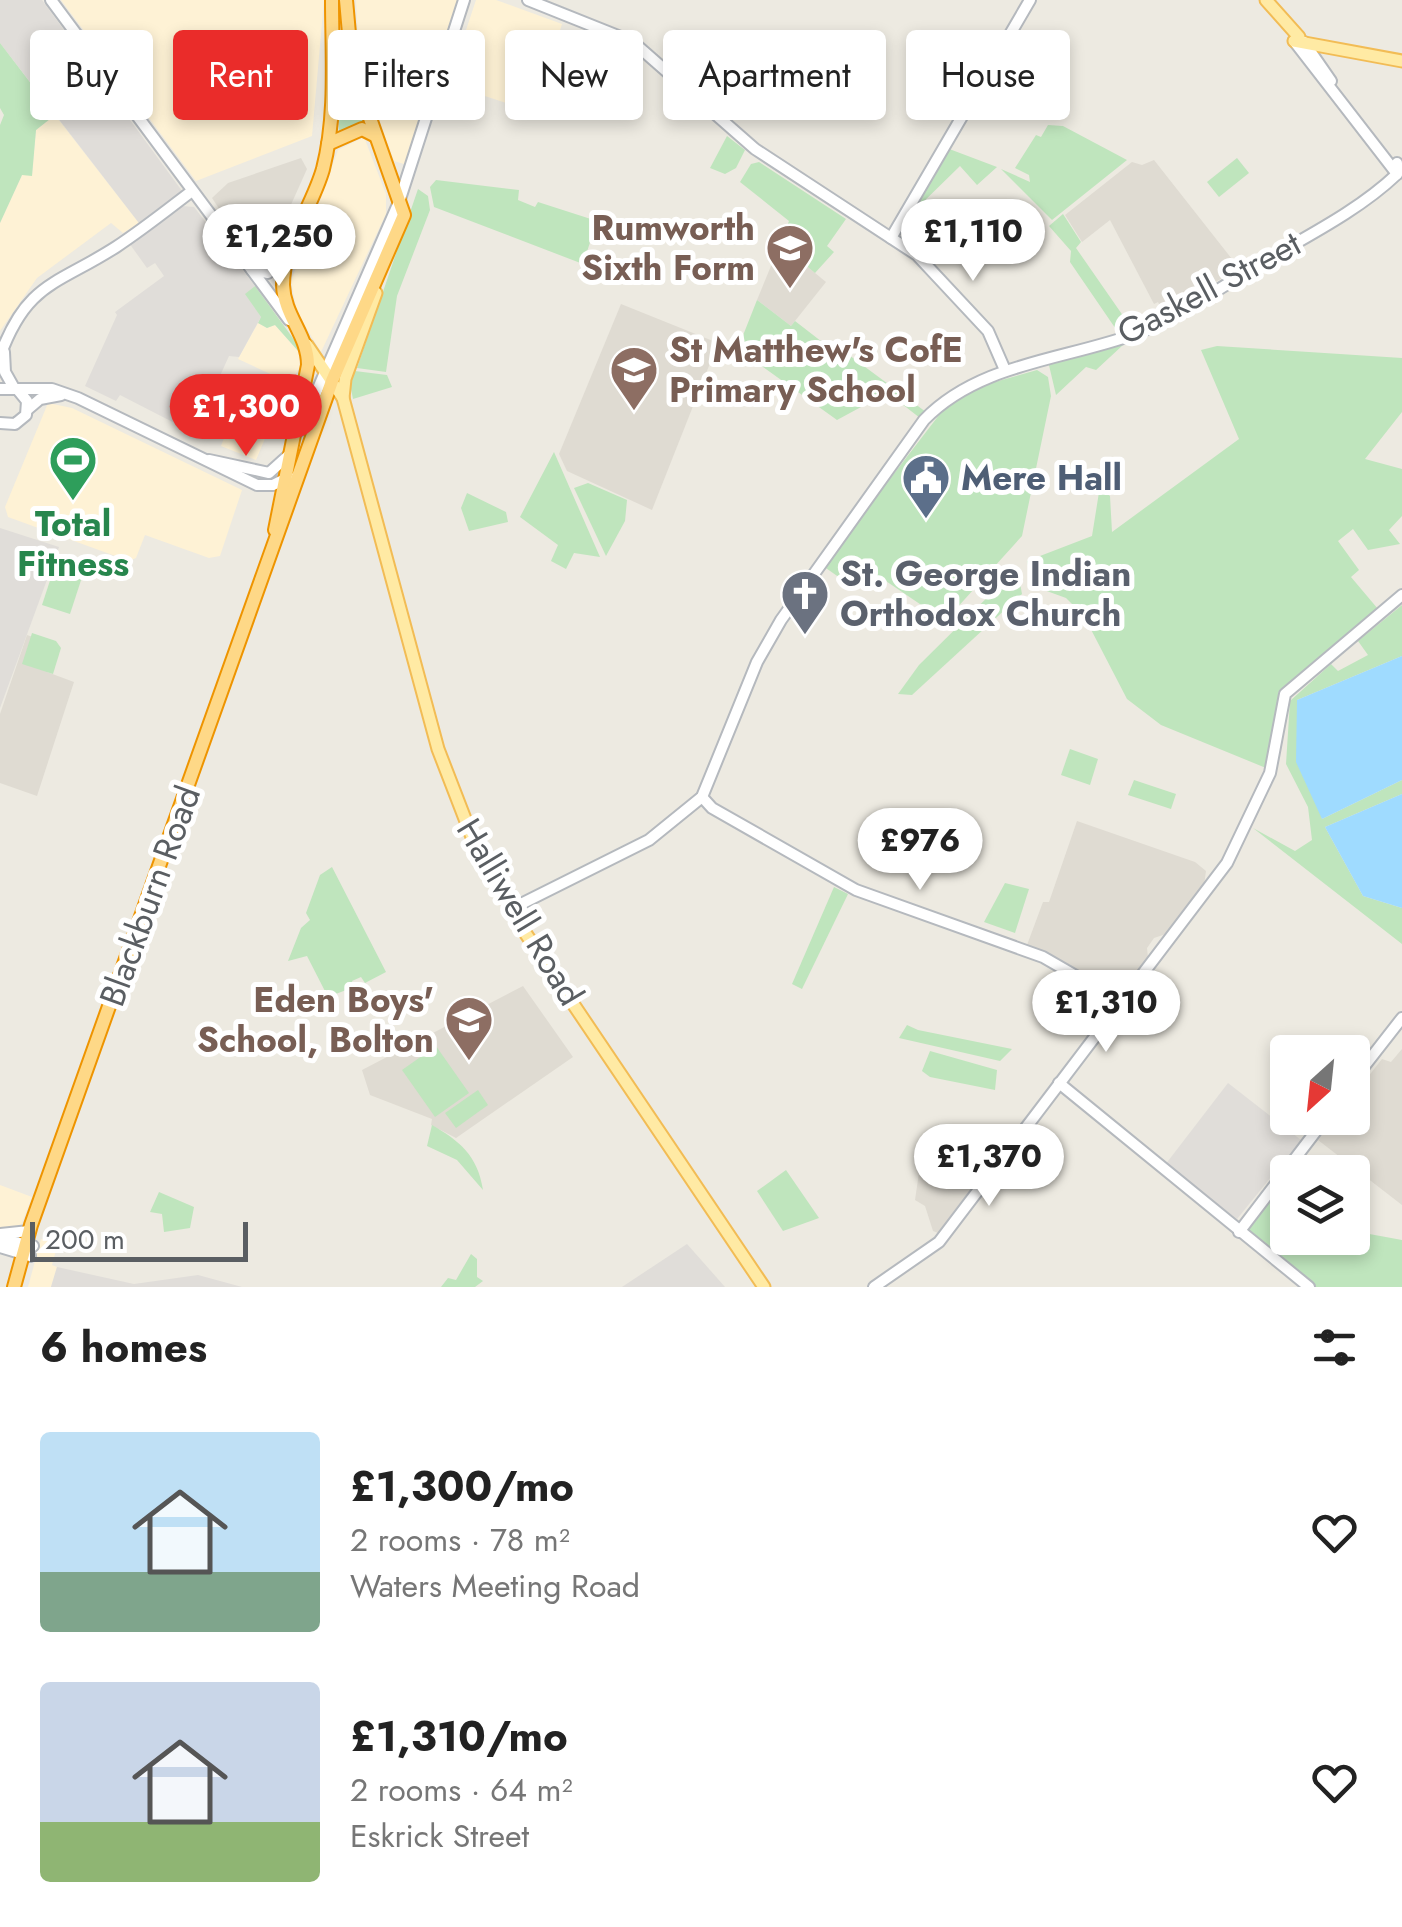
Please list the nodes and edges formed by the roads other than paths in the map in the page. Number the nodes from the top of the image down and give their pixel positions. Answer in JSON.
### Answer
{"nodes":[{"id":1,"x":50,"y":0,"type":"edge"},
{"id":2,"x":332,"y":0,"type":"edge"},
{"id":3,"x":346,"y":0,"type":"edge"},
{"id":4,"x":464,"y":0,"type":"edge"},
{"id":5,"x":528,"y":0,"type":"edge"},
{"id":6,"x":1030,"y":0,"type":"edge"},
{"id":7,"x":1266,"y":0,"type":"edge"},
{"id":8,"x":1299,"y":40,"type":"junction"},
{"id":9,"x":1402,"y":61,"type":"edge"},
{"id":10,"x":374,"y":135,"type":"junction"},
{"id":11,"x":328,"y":144,"type":"junction"},
{"id":12,"x":418,"y":146,"type":"junction"},
{"id":13,"x":388,"y":168,"type":"junction"},
{"id":14,"x":408,"y":172,"type":"junction"},
{"id":15,"x":1399,"y":174,"type":"edge"},
{"id":16,"x":192,"y":192,"type":"junction"},
{"id":17,"x":401,"y":214,"type":"junction"},
{"id":18,"x":891,"y":238,"type":"junction"},
{"id":19,"x":291,"y":246,"type":"junction"},
{"id":20,"x":251,"y":270,"type":"junction"},
{"id":21,"x":376,"y":280,"type":"junction"},
{"id":22,"x":292,"y":323,"type":"junction"},
{"id":23,"x":302,"y":337,"type":"junction"},
{"id":24,"x":2,"y":351,"type":"edge"},
{"id":25,"x":323,"y":368,"type":"junction"},
{"id":26,"x":1005,"y":370,"type":"junction"},
{"id":27,"x":331,"y":385,"type":"junction"},
{"id":28,"x":16,"y":388,"type":"junction"},
{"id":29,"x":0,"y":389,"type":"edge"},
{"id":30,"x":66,"y":394,"type":"junction"},
{"id":31,"x":343,"y":398,"type":"junction"},
{"id":32,"x":27,"y":410,"type":"junction"},
{"id":33,"x":0,"y":424,"type":"edge"},
{"id":34,"x":294,"y":446,"type":"junction"},
{"id":35,"x":209,"y":460,"type":"junction"},
{"id":36,"x":286,"y":480,"type":"junction"},
{"id":37,"x":257,"y":485,"type":"junction"},
{"id":38,"x":279,"y":513,"type":"junction"},
{"id":39,"x":265,"y":572,"type":"junction"},
{"id":40,"x":1402,"y":595,"type":"edge"},
{"id":41,"x":702,"y":797,"type":"junction"},
{"id":42,"x":513,"y":908,"type":"junction"},
{"id":43,"x":1120,"y":1002,"type":"junction"},
{"id":44,"x":1402,"y":1018,"type":"edge"},
{"id":45,"x":1370,"y":1059,"type":"edge"},
{"id":46,"x":1059,"y":1083,"type":"junction"},
{"id":47,"x":1313,"y":1135,"type":"edge"},
{"id":48,"x":1239,"y":1232,"type":"junction"},
{"id":49,"x":0,"y":1236,"type":"edge"},
{"id":50,"x":29,"y":1242,"type":"junction"},
{"id":51,"x":0,"y":1248,"type":"edge"},
{"id":52,"x":14,"y":1287,"type":"edge"},
{"id":53,"x":22,"y":1287,"type":"edge"},
{"id":54,"x":764,"y":1287,"type":"edge"},
{"id":55,"x":874,"y":1287,"type":"edge"},
{"id":56,"x":1309,"y":1287,"type":"edge"}],
"edges":[{"from":1,"to":16,"type":"street"},
{"from":2,"to":11,"type":"highway"},
{"from":3,"to":10,"type":"highway"},
{"from":4,"to":12,"type":"street"},
{"from":5,"to":18,"type":"street"},
{"from":6,"to":18,"type":"street"},
{"from":7,"to":8,"type":"main road"},
{"from":8,"to":9,"type":"main road"},
{"from":8,"to":15,"type":"street"},
{"from":10,"to":11,"type":"highway"},
{"from":10,"to":13,"type":"highway"},
{"from":11,"to":19,"type":"highway"},
{"from":12,"to":14,"type":"street"},
{"from":12,"to":17,"type":"street"},
{"from":13,"to":14,"type":"street"},
{"from":13,"to":17,"type":"highway"},
{"from":14,"to":17,"type":"street"},
{"from":15,"to":26,"type":"street","name":"Gaskell Street"},
{"from":16,"to":20,"type":"street"},
{"from":16,"to":24,"type":"street"},
{"from":17,"to":21,"type":"highway","name":"Blackburn Road"},
{"from":17,"to":25,"type":"street","name":"Blackburn Road"},
{"from":17,"to":31,"type":"main road"},
{"from":18,"to":26,"type":"street"},
{"from":19,"to":20,"type":"street"},
{"from":19,"to":22,"type":"highway"},
{"from":20,"to":22,"type":"street"},
{"from":21,"to":25,"type":"main road"},
{"from":21,"to":27,"type":"highway","name":"Blackburn Road"},
{"from":22,"to":23,"type":"highway"},
{"from":23,"to":25,"type":"main road","name":"Halliwell Road"},
{"from":23,"to":34,"type":"highway"},
{"from":24,"to":28,"type":"street"},
{"from":25,"to":27,"type":"main road","name":"Halliwell Road"},
{"from":25,"to":34,"type":"street","name":"Blackburn Road"},
{"from":26,"to":41,"type":"street","name":"Gaskell Street"},
{"from":27,"to":31,"type":"main road","name":"Halliwell Road"},
{"from":27,"to":36,"type":"street","name":"Blackburn Road"},
{"from":27,"to":39,"type":"highway","name":"Blackburn Road"},
{"from":28,"to":29,"type":"street"},
{"from":28,"to":30,"type":"street"},
{"from":28,"to":32,"type":"street"},
{"from":30,"to":32,"type":"street"},
{"from":30,"to":35,"type":"street"},
{"from":31,"to":42,"type":"main road","name":"Halliwell Road"},
{"from":32,"to":33,"type":"street"},
{"from":34,"to":35,"type":"street"},
{"from":34,"to":36,"type":"highway","name":"Blackburn Road"},
{"from":35,"to":37,"type":"street"},
{"from":36,"to":37,"type":"street"},
{"from":36,"to":38,"type":"highway","name":"Blackburn Road"},
{"from":37,"to":38,"type":"street"},
{"from":38,"to":39,"type":"highway","name":"Blackburn Road"},
{"from":39,"to":50,"type":"highway","name":"Blackburn Road"},
{"from":40,"to":43,"type":"street"},
{"from":41,"to":42,"type":"street"},
{"from":41,"to":43,"type":"street"},
{"from":42,"to":54,"type":"main road","name":"Halliwell Road"},
{"from":43,"to":46,"type":"street"},
{"from":44,"to":45,"type":"street"},
{"from":46,"to":48,"type":"street"},
{"from":46,"to":55,"type":"street"},
{"from":47,"to":48,"type":"street"},
{"from":48,"to":56,"type":"street"},
{"from":49,"to":50,"type":"street"},
{"from":50,"to":51,"type":"street"},
{"from":50,"to":52,"type":"highway","name":"Blackburn Road"},
{"from":50,"to":53,"type":"highway","name":"Blackburn Road"}]}
